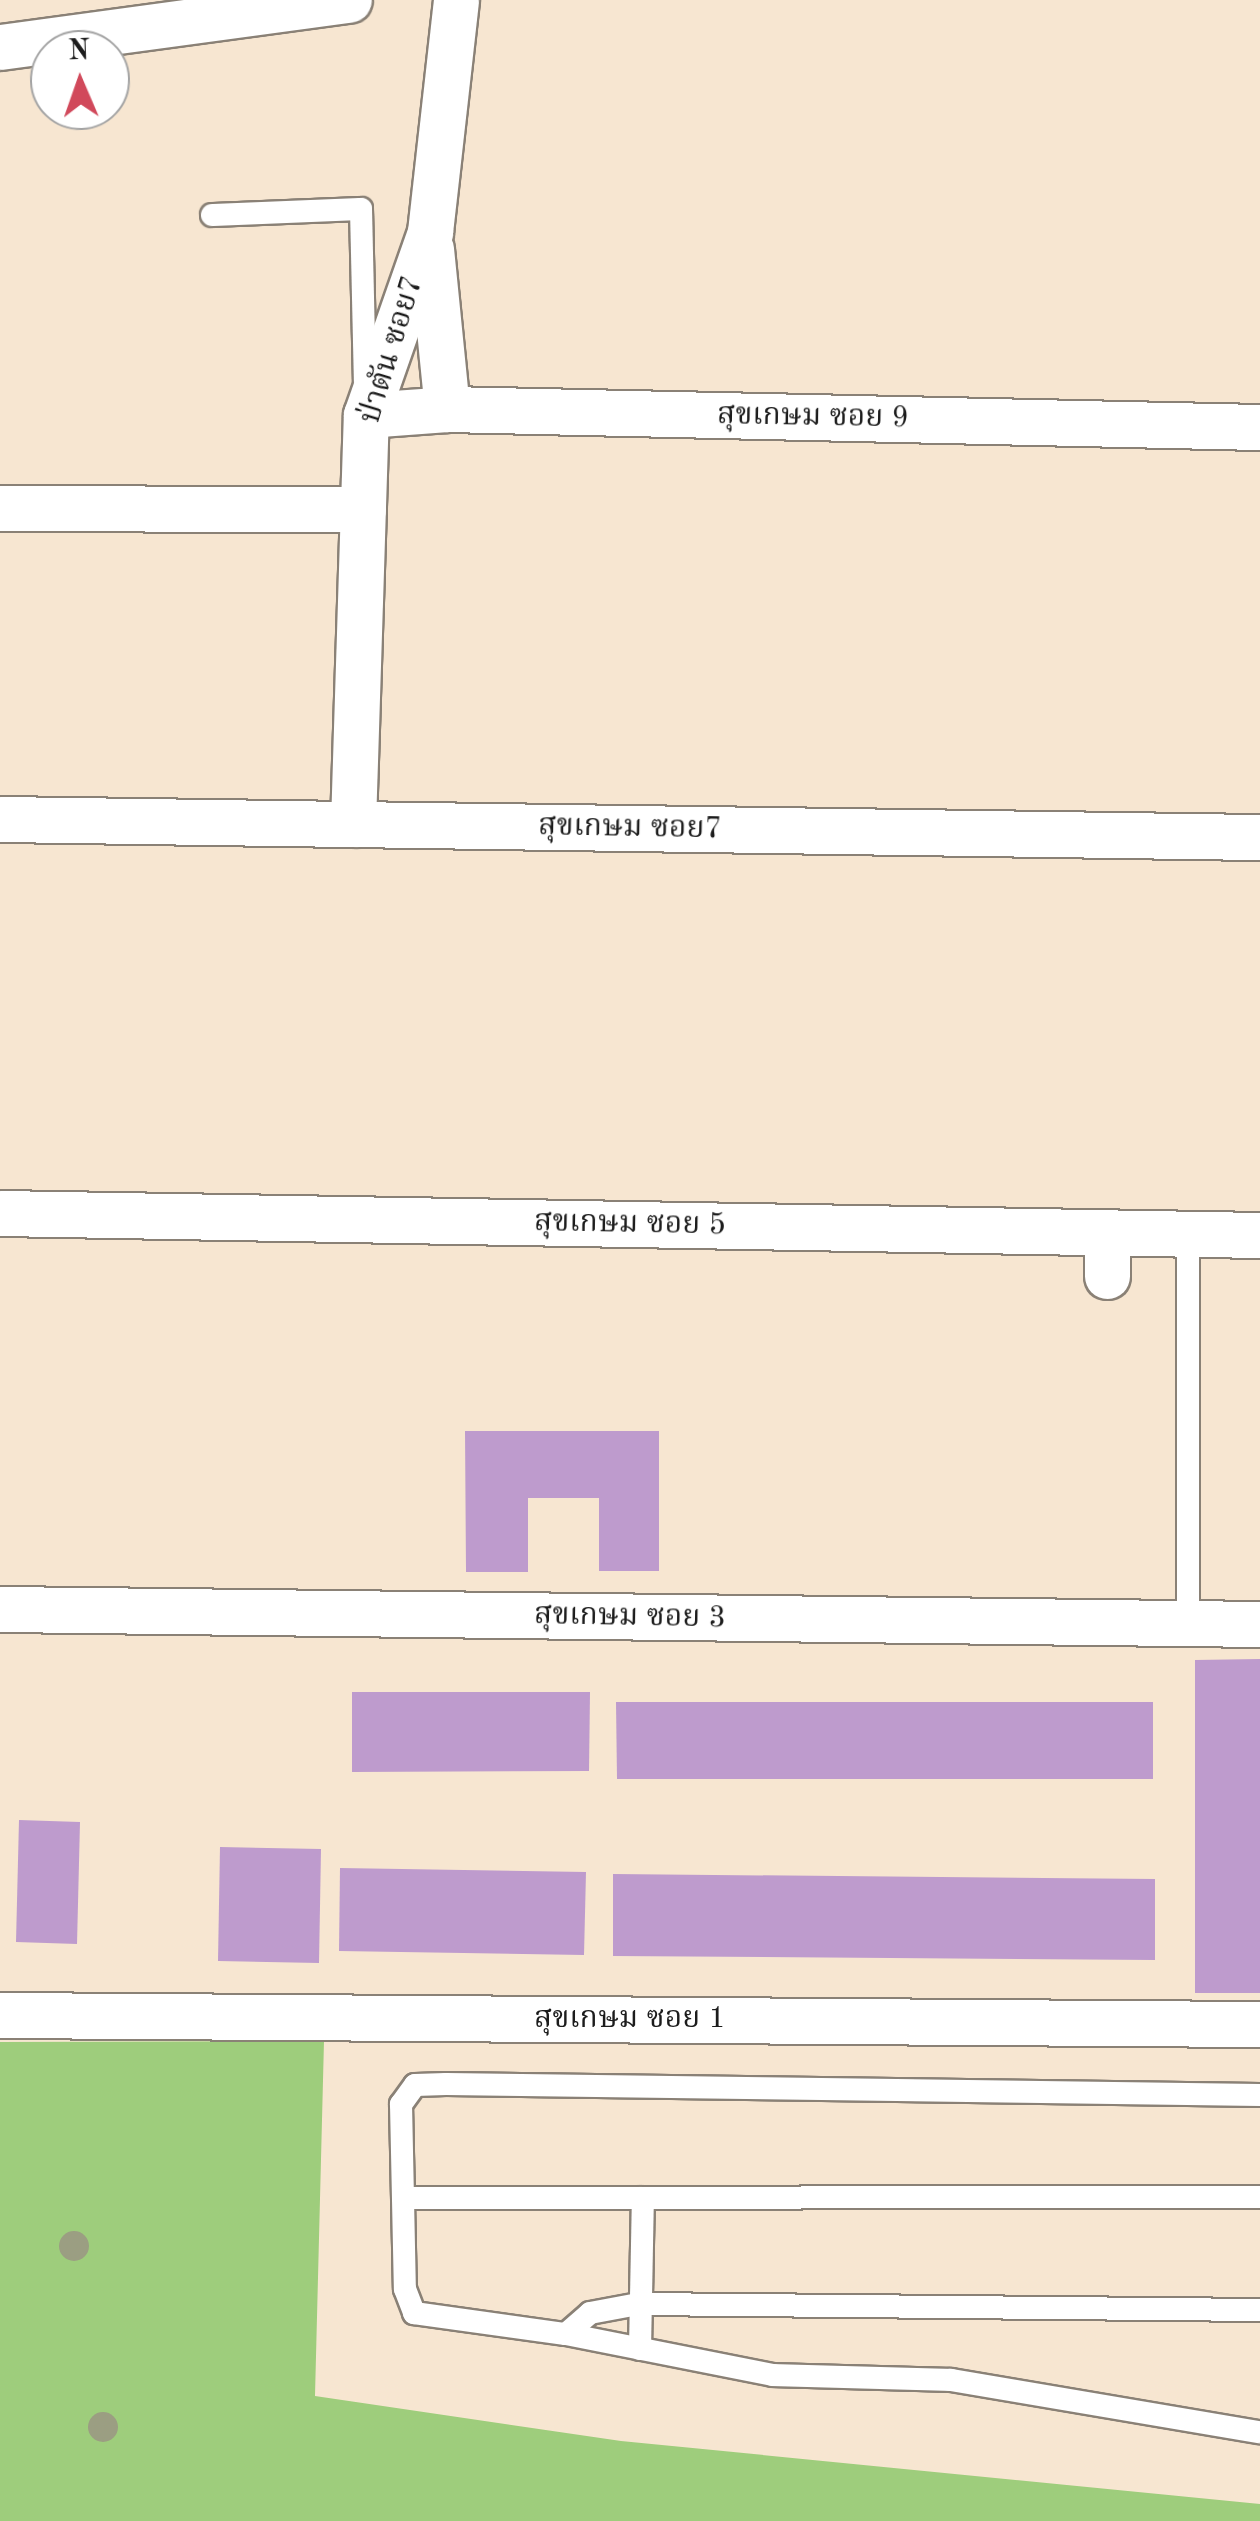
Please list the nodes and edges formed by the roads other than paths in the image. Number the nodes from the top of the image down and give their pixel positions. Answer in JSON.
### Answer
{"nodes":[{"id":1,"x":349,"y":0,"type":"edge"},
{"id":2,"x":456,"y":0,"type":"edge"},
{"id":3,"x":0,"y":46,"type":"edge"},
{"id":4,"x":212,"y":215,"type":"dead end"},
{"id":5,"x":430,"y":232,"type":"junction"},
{"id":6,"x":447,"y":409,"type":"junction"},
{"id":7,"x":366,"y":415,"type":"junction"},
{"id":8,"x":1260,"y":427,"type":"edge"},
{"id":9,"x":0,"y":508,"type":"edge"},
{"id":10,"x":363,"y":509,"type":"junction"},
{"id":11,"x":0,"y":818,"type":"edge"},
{"id":12,"x":353,"y":824,"type":"junction"},
{"id":13,"x":1260,"y":837,"type":"edge"},
{"id":14,"x":0,"y":1213,"type":"edge"},
{"id":15,"x":1188,"y":1233,"type":"junction"},
{"id":16,"x":1260,"y":1235,"type":"edge"},
{"id":17,"x":0,"y":1609,"type":"edge"},
{"id":18,"x":1188,"y":1624,"type":"junction"},
{"id":19,"x":1260,"y":1624,"type":"edge"},
{"id":20,"x":0,"y":2015,"type":"edge"},
{"id":21,"x":1260,"y":2024,"type":"edge"},
{"id":22,"x":1260,"y":2095,"type":"edge"},
{"id":23,"x":1260,"y":2196,"type":"edge"},
{"id":24,"x":403,"y":2198,"type":"junction"},
{"id":25,"x":643,"y":2198,"type":"junction"},
{"id":26,"x":638,"y":2304,"type":"junction"},
{"id":27,"x":1260,"y":2310,"type":"edge"},
{"id":28,"x":566,"y":2334,"type":"junction"},
{"id":29,"x":640,"y":2349,"type":"junction"},
{"id":30,"x":1260,"y":2432,"type":"edge"}],
"edges":[{"from":1,"to":3,"type":"street"},
{"from":2,"to":5,"type":"street","name":"ป่าตัน ซอย7"},
{"from":4,"to":7,"type":"lane"},
{"from":5,"to":6,"type":"street"},
{"from":5,"to":7,"type":"street","name":"ป่าตัน ซอย7"},
{"from":6,"to":7,"type":"street","name":"สุขเกษม ซอย 9"},
{"from":6,"to":8,"type":"street","name":"สุขเกษม ซอย 9"},
{"from":7,"to":10,"type":"street","name":"ป่าตัน ซอย7"},
{"from":9,"to":10,"type":"street"},
{"from":10,"to":12,"type":"street","name":"ป่าตัน ซอย7"},
{"from":11,"to":12,"type":"street","name":"สุขเกษม ซอย7"},
{"from":12,"to":13,"type":"street","name":"สุขเกษม ซอย7"},
{"from":14,"to":15,"type":"street","name":"สุขเกษม ซอย 5"},
{"from":15,"to":16,"type":"street","name":"สุขเกษม ซอย 5"},
{"from":15,"to":18,"type":"lane"},
{"from":17,"to":18,"type":"street","name":"สุขเกษม ซอย 3"},
{"from":18,"to":19,"type":"street","name":"สุขเกษม ซอย 3"},
{"from":20,"to":21,"type":"street","name":"สุขเกษม ซอย 1"},
{"from":22,"to":24,"type":"lane"},
{"from":23,"to":25,"type":"lane"},
{"from":24,"to":25,"type":"lane"},
{"from":24,"to":28,"type":"lane"},
{"from":25,"to":26,"type":"lane"},
{"from":26,"to":27,"type":"lane"},
{"from":26,"to":28,"type":"lane"},
{"from":26,"to":29,"type":"lane"},
{"from":28,"to":29,"type":"lane"},
{"from":29,"to":30,"type":"lane"}]}
